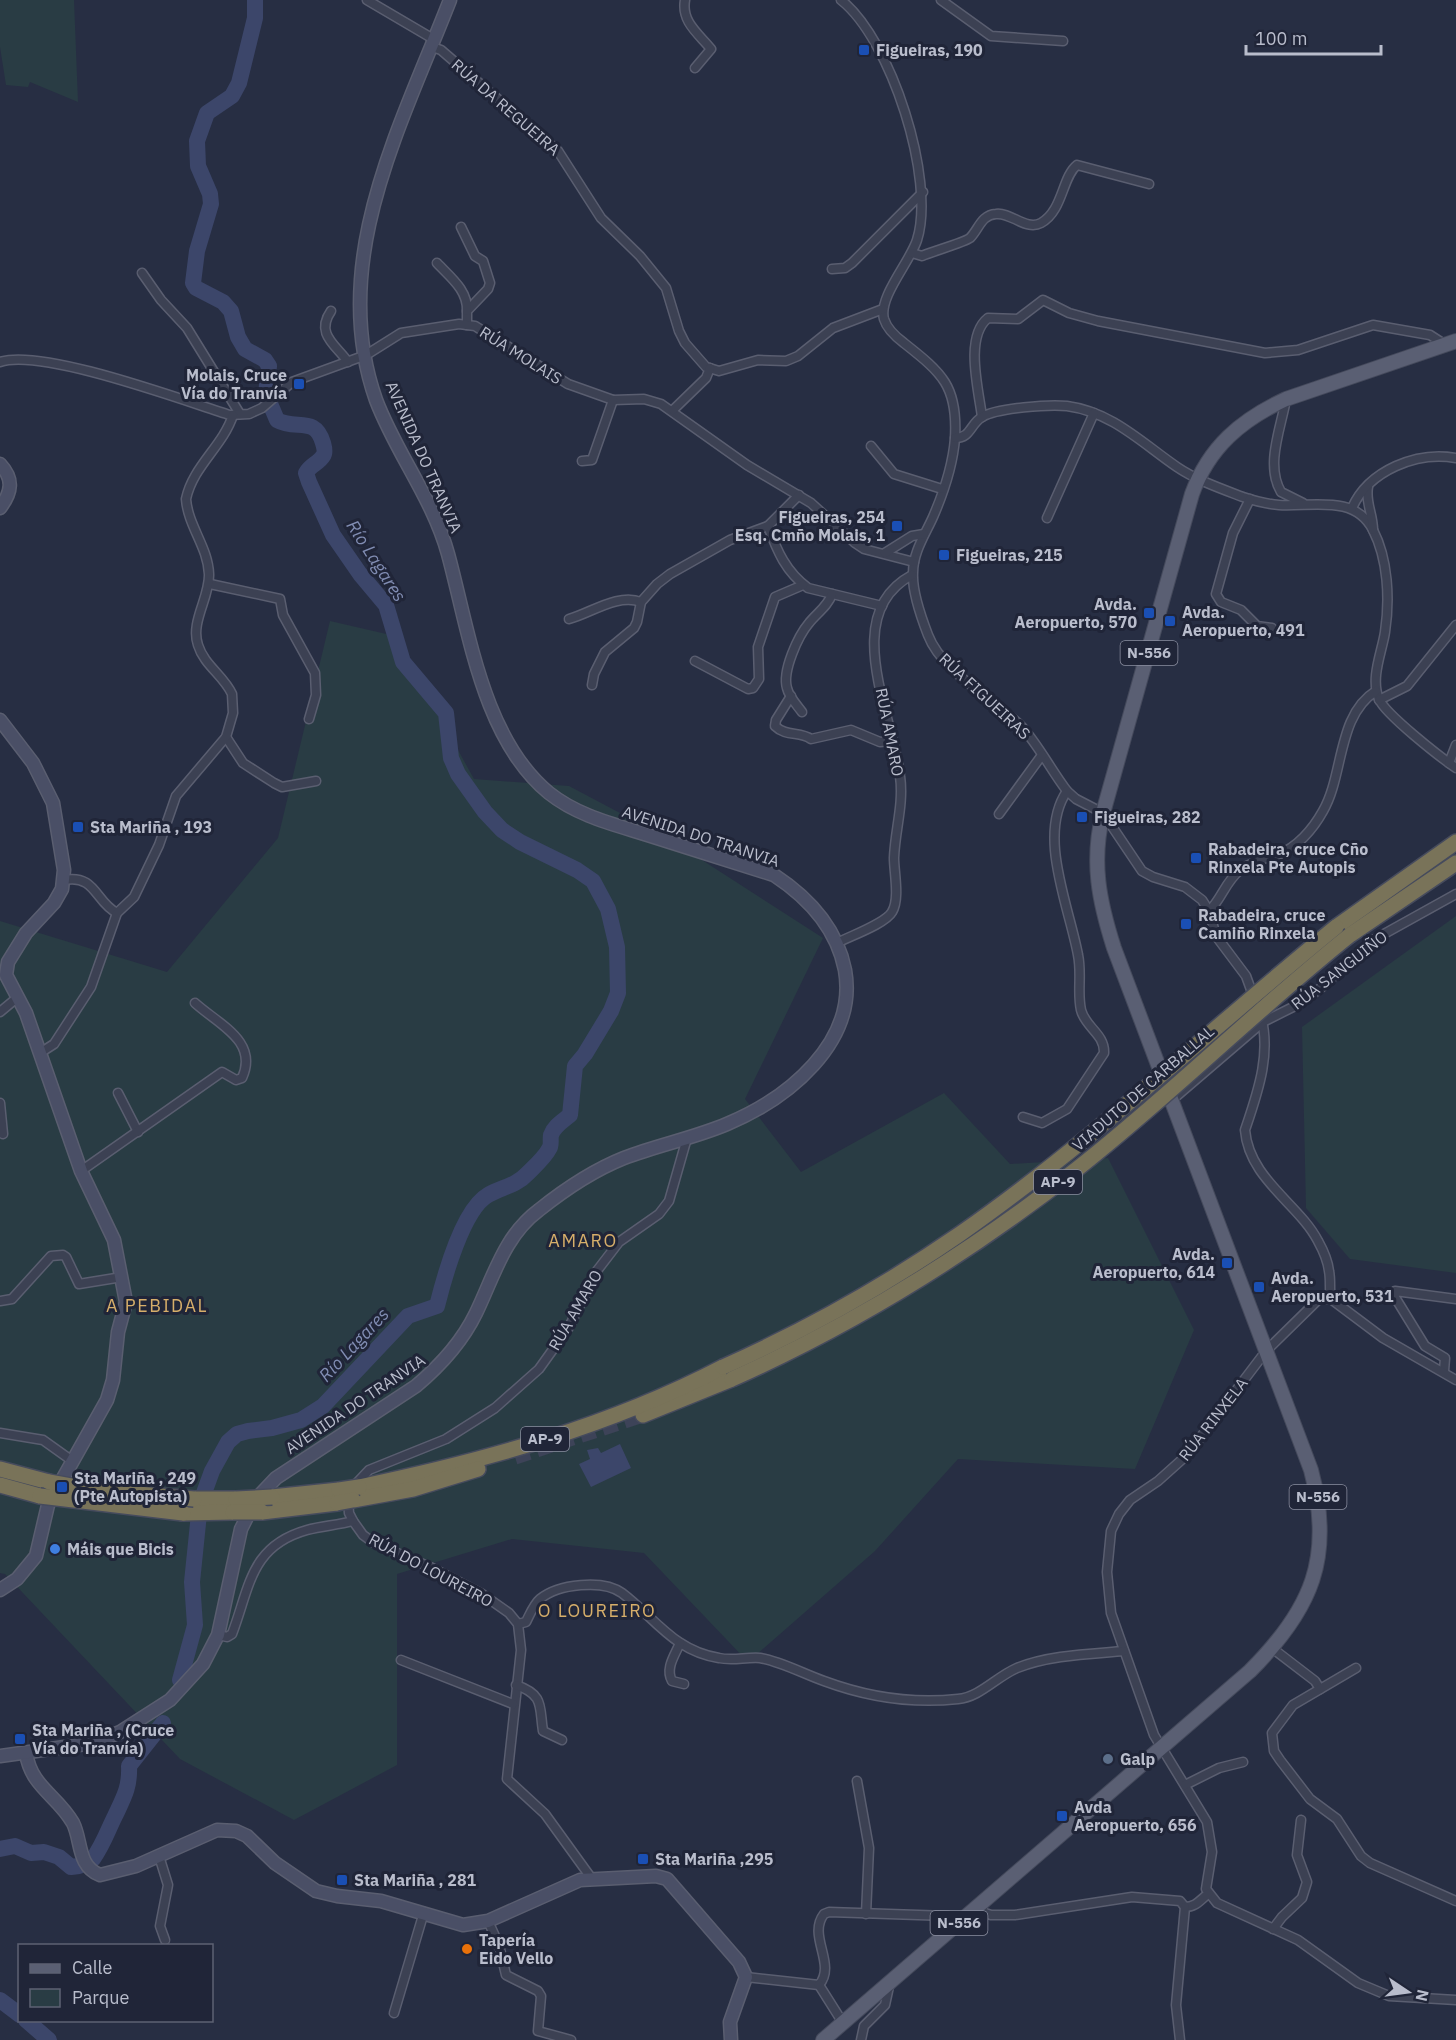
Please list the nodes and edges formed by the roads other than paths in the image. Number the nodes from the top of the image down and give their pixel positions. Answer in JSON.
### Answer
{"nodes":[{"id":1,"x":367,"y":0,"type":"edge"},
{"id":2,"x":450,"y":0,"type":"edge"},
{"id":3,"x":685,"y":0,"type":"edge"},
{"id":4,"x":841,"y":0,"type":"edge"},
{"id":5,"x":941,"y":0,"type":"edge"},
{"id":6,"x":1063,"y":41,"type":"dead end"},
{"id":7,"x":434,"y":43,"type":"junction"},
{"id":8,"x":695,"y":68,"type":"dead end"},
{"id":9,"x":1149,"y":184,"type":"dead end"},
{"id":10,"x":923,"y":192,"type":"junction"},
{"id":11,"x":461,"y":227,"type":"dead end"},
{"id":12,"x":912,"y":254,"type":"junction"},
{"id":13,"x":437,"y":263,"type":"dead end"},
{"id":14,"x":832,"y":269,"type":"dead end"},
{"id":15,"x":142,"y":273,"type":"dead end"},
{"id":16,"x":883,"y":309,"type":"junction"},
{"id":17,"x":331,"y":311,"type":"dead end"},
{"id":18,"x":467,"y":311,"type":"junction"},
{"id":19,"x":467,"y":325,"type":"junction"},
{"id":20,"x":1450,"y":343,"type":"edge"},
{"id":21,"x":366,"y":355,"type":"junction"},
{"id":22,"x":0,"y":362,"type":"edge"},
{"id":23,"x":348,"y":362,"type":"junction"},
{"id":24,"x":710,"y":368,"type":"junction"},
{"id":25,"x":1286,"y":399,"type":"junction"},
{"id":26,"x":612,"y":400,"type":"junction"},
{"id":27,"x":673,"y":410,"type":"junction"},
{"id":28,"x":1094,"y":413,"type":"junction"},
{"id":29,"x":237,"y":415,"type":"junction"},
{"id":30,"x":982,"y":417,"type":"junction"},
{"id":31,"x":955,"y":438,"type":"junction"},
{"id":32,"x":871,"y":446,"type":"dead end"},
{"id":33,"x":1456,"y":458,"type":"edge"},
{"id":34,"x":582,"y":461,"type":"dead end"},
{"id":35,"x":0,"y":464,"type":"edge"},
{"id":36,"x":1198,"y":478,"type":"junction"},
{"id":37,"x":1368,"y":487,"type":"junction"},
{"id":38,"x":942,"y":489,"type":"junction"},
{"id":39,"x":798,"y":495,"type":"junction"},
{"id":40,"x":1250,"y":499,"type":"junction"},
{"id":41,"x":1306,"y":505,"type":"junction"},
{"id":42,"x":0,"y":508,"type":"edge"},
{"id":43,"x":1352,"y":508,"type":"junction"},
{"id":44,"x":1047,"y":518,"type":"dead end"},
{"id":45,"x":768,"y":526,"type":"junction"},
{"id":46,"x":1373,"y":530,"type":"junction"},
{"id":47,"x":924,"y":534,"type":"junction"},
{"id":48,"x":885,"y":553,"type":"junction"},
{"id":49,"x":914,"y":562,"type":"junction"},
{"id":50,"x":912,"y":574,"type":"junction"},
{"id":51,"x":210,"y":584,"type":"junction"},
{"id":52,"x":804,"y":585,"type":"junction"},
{"id":53,"x":832,"y":594,"type":"junction"},
{"id":54,"x":641,"y":602,"type":"junction"},
{"id":55,"x":882,"y":606,"type":"junction"},
{"id":56,"x":569,"y":619,"type":"dead end"},
{"id":57,"x":1456,"y":625,"type":"edge"},
{"id":58,"x":1272,"y":628,"type":"dead end"},
{"id":59,"x":695,"y":661,"type":"dead end"},
{"id":60,"x":592,"y":685,"type":"dead end"},
{"id":61,"x":1378,"y":695,"type":"junction"},
{"id":62,"x":791,"y":696,"type":"junction"},
{"id":63,"x":802,"y":712,"type":"dead end"},
{"id":64,"x":309,"y":719,"type":"dead end"},
{"id":65,"x":0,"y":720,"type":"edge"},
{"id":66,"x":226,"y":737,"type":"junction"},
{"id":67,"x":891,"y":741,"type":"junction"},
{"id":68,"x":1456,"y":745,"type":"edge"},
{"id":69,"x":1042,"y":755,"type":"junction"},
{"id":70,"x":1452,"y":765,"type":"edge"},
{"id":71,"x":316,"y":781,"type":"dead end"},
{"id":72,"x":1067,"y":790,"type":"junction"},
{"id":73,"x":1103,"y":813,"type":"junction"},
{"id":74,"x":999,"y":814,"type":"dead end"},
{"id":75,"x":1456,"y":842,"type":"edge"},
{"id":76,"x":1456,"y":863,"type":"edge"},
{"id":77,"x":64,"y":880,"type":"junction"},
{"id":78,"x":1456,"y":894,"type":"edge"},
{"id":79,"x":1209,"y":911,"type":"junction"},
{"id":80,"x":117,"y":913,"type":"junction"},
{"id":81,"x":837,"y":943,"type":"junction"},
{"id":82,"x":3,"y":967,"type":"edge"},
{"id":83,"x":18,"y":997,"type":"junction"},
{"id":84,"x":195,"y":1003,"type":"dead end"},
{"id":85,"x":0,"y":1012,"type":"edge"},
{"id":86,"x":1263,"y":1022,"type":"junction"},
{"id":87,"x":40,"y":1053,"type":"junction"},
{"id":88,"x":118,"y":1093,"type":"dead end"},
{"id":89,"x":1172,"y":1100,"type":"junction"},
{"id":90,"x":0,"y":1102,"type":"edge"},
{"id":91,"x":1023,"y":1117,"type":"dead end"},
{"id":92,"x":138,"y":1131,"type":"junction"},
{"id":93,"x":3,"y":1134,"type":"dead end"},
{"id":94,"x":687,"y":1138,"type":"junction"},
{"id":95,"x":81,"y":1171,"type":"junction"},
{"id":96,"x":122,"y":1277,"type":"junction"},
{"id":97,"x":1328,"y":1299,"type":"junction"},
{"id":98,"x":1456,"y":1299,"type":"edge"},
{"id":99,"x":0,"y":1301,"type":"edge"},
{"id":100,"x":1266,"y":1352,"type":"junction"},
{"id":101,"x":1444,"y":1371,"type":"junction"},
{"id":102,"x":728,"y":1373,"type":"junction"},
{"id":103,"x":1456,"y":1380,"type":"edge"},
{"id":104,"x":643,"y":1415,"type":"tunnel mouth"},
{"id":105,"x":0,"y":1433,"type":"edge"},
{"id":106,"x":515,"y":1457,"type":"tunnel mouth"},
{"id":107,"x":71,"y":1460,"type":"junction"},
{"id":108,"x":0,"y":1469,"type":"edge"},
{"id":109,"x":0,"y":1485,"type":"edge"},
{"id":110,"x":348,"y":1502,"type":"junction"},
{"id":111,"x":0,"y":1590,"type":"edge"},
{"id":112,"x":518,"y":1624,"type":"junction"},
{"id":113,"x":218,"y":1635,"type":"junction"},
{"id":114,"x":680,"y":1643,"type":"junction"},
{"id":115,"x":1272,"y":1648,"type":"junction"},
{"id":116,"x":1124,"y":1651,"type":"junction"},
{"id":117,"x":401,"y":1660,"type":"dead end"},
{"id":118,"x":1356,"y":1668,"type":"dead end"},
{"id":119,"x":516,"y":1684,"type":"junction"},
{"id":120,"x":684,"y":1684,"type":"dead end"},
{"id":121,"x":1320,"y":1689,"type":"junction"},
{"id":122,"x":513,"y":1704,"type":"junction"},
{"id":123,"x":562,"y":1740,"type":"dead end"},
{"id":124,"x":0,"y":1744,"type":"edge"},
{"id":125,"x":1161,"y":1749,"type":"junction"},
{"id":126,"x":26,"y":1753,"type":"junction"},
{"id":127,"x":4,"y":1756,"type":"edge"},
{"id":128,"x":1243,"y":1762,"type":"dead end"},
{"id":129,"x":857,"y":1781,"type":"dead end"},
{"id":130,"x":1185,"y":1785,"type":"junction"},
{"id":131,"x":1301,"y":1820,"type":"dead end"},
{"id":132,"x":159,"y":1856,"type":"junction"},
{"id":133,"x":592,"y":1879,"type":"junction"},
{"id":134,"x":1208,"y":1894,"type":"junction"},
{"id":135,"x":1456,"y":1901,"type":"edge"},
{"id":136,"x":979,"y":1905,"type":"junction"},
{"id":137,"x":1185,"y":1907,"type":"junction"},
{"id":138,"x":424,"y":1912,"type":"junction"},
{"id":139,"x":866,"y":1914,"type":"junction"},
{"id":140,"x":488,"y":1921,"type":"junction"},
{"id":141,"x":956,"y":1925,"type":"junction"},
{"id":142,"x":1273,"y":1929,"type":"junction"},
{"id":143,"x":165,"y":1940,"type":"dead end"},
{"id":144,"x":746,"y":1977,"type":"junction"},
{"id":145,"x":890,"y":1982,"type":"junction"},
{"id":146,"x":819,"y":1985,"type":"junction"},
{"id":147,"x":1456,"y":2000,"type":"edge"},
{"id":148,"x":394,"y":2013,"type":"dead end"},
{"id":149,"x":843,"y":2023,"type":"junction"},
{"id":150,"x":571,"y":2040,"type":"edge"},
{"id":151,"x":731,"y":2040,"type":"edge"},
{"id":152,"x":823,"y":2040,"type":"edge"},
{"id":153,"x":861,"y":2040,"type":"edge"},
{"id":154,"x":1180,"y":2040,"type":"edge"}],
"edges":[{"from":1,"to":7,"type":"street","name":"RÚA DA REGUEIRA"},
{"from":2,"to":7,"type":"main road","name":"AVENIDA DO TRANVIA"},
{"from":3,"to":8,"type":"street"},
{"from":4,"to":10,"type":"street"},
{"from":5,"to":6,"type":"street"},
{"from":7,"to":21,"type":"main road","name":"AVENIDA DO TRANVIA"},
{"from":7,"to":24,"type":"street","name":"RÚA DA REGUEIRA"},
{"from":9,"to":12,"type":"street"},
{"from":10,"to":12,"type":"street"},
{"from":10,"to":14,"type":"street"},
{"from":11,"to":18,"type":"street"},
{"from":12,"to":16,"type":"street"},
{"from":13,"to":18,"type":"street"},
{"from":15,"to":29,"type":"street"},
{"from":16,"to":24,"type":"street"},
{"from":16,"to":31,"type":"street","name":"RÚA FIGUEIRAS"},
{"from":17,"to":23,"type":"street"},
{"from":18,"to":19,"type":"street"},
{"from":19,"to":21,"type":"street","name":"RÚA MOLAIS"},
{"from":19,"to":26,"type":"street","name":"RÚA MOLAIS"},
{"from":20,"to":25,"type":"main road","number":"N-556"},
{"from":20,"to":30,"type":"street"},
{"from":21,"to":23,"type":"street","name":"RÚA MOLAIS"},
{"from":21,"to":81,"type":"main road","name":"AVENIDA DO TRANVIA"},
{"from":22,"to":29,"type":"street"},
{"from":23,"to":29,"type":"street","name":"RÚA MOLAIS"},
{"from":24,"to":27,"type":"street"},
{"from":25,"to":36,"type":"main road","number":"N-556"},
{"from":25,"to":41,"type":"street"},
{"from":26,"to":27,"type":"street","name":"RÚA MOLAIS"},
{"from":26,"to":34,"type":"street"},
{"from":27,"to":39,"type":"street","name":"RÚA MOLAIS"},
{"from":28,"to":30,"type":"street"},
{"from":28,"to":36,"type":"street"},
{"from":28,"to":44,"type":"street"},
{"from":29,"to":51,"type":"street"},
{"from":30,"to":31,"type":"street"},
{"from":31,"to":38,"type":"street","name":"RÚA FIGUEIRAS"},
{"from":32,"to":38,"type":"street"},
{"from":33,"to":37,"type":"street"},
{"from":35,"to":42,"type":"main road"},
{"from":36,"to":40,"type":"street"},
{"from":36,"to":73,"type":"main road","number":"N-556"},
{"from":37,"to":43,"type":"street"},
{"from":37,"to":46,"type":"street"},
{"from":38,"to":47,"type":"street","name":"RÚA FIGUEIRAS"},
{"from":39,"to":45,"type":"street"},
{"from":39,"to":48,"type":"street","name":"RÚA MOLAIS"},
{"from":40,"to":41,"type":"street"},
{"from":40,"to":58,"type":"street"},
{"from":41,"to":43,"type":"street"},
{"from":43,"to":46,"type":"street"},
{"from":45,"to":52,"type":"street"},
{"from":45,"to":54,"type":"street"},
{"from":46,"to":61,"type":"street"},
{"from":47,"to":48,"type":"street"},
{"from":47,"to":49,"type":"street","name":"RÚA FIGUEIRAS"},
{"from":48,"to":49,"type":"street","name":"RÚA MOLAIS"},
{"from":49,"to":50,"type":"street","name":"RÚA FIGUEIRAS"},
{"from":50,"to":55,"type":"street","name":"RÚA AMARO"},
{"from":50,"to":69,"type":"street","name":"RÚA FIGUEIRAS"},
{"from":51,"to":64,"type":"street"},
{"from":51,"to":66,"type":"street"},
{"from":52,"to":53,"type":"street"},
{"from":52,"to":59,"type":"street"},
{"from":53,"to":55,"type":"street"},
{"from":53,"to":62,"type":"street"},
{"from":54,"to":56,"type":"street"},
{"from":54,"to":60,"type":"street"},
{"from":55,"to":67,"type":"street","name":"RÚA AMARO"},
{"from":57,"to":61,"type":"street"},
{"from":61,"to":70,"type":"street"},
{"from":61,"to":79,"type":"street"},
{"from":62,"to":63,"type":"street"},
{"from":62,"to":67,"type":"street"},
{"from":65,"to":77,"type":"main road"},
{"from":66,"to":71,"type":"street"},
{"from":66,"to":80,"type":"street"},
{"from":67,"to":81,"type":"street","name":"RÚA AMARO"},
{"from":68,"to":70,"type":"street"},
{"from":69,"to":72,"type":"street","name":"RÚA FIGUEIRAS"},
{"from":69,"to":74,"type":"street"},
{"from":72,"to":73,"type":"street","name":"RÚA FIGUEIRAS"},
{"from":72,"to":91,"type":"street"},
{"from":73,"to":79,"type":"street","name":"RÚA FIGUEIRAS"},
{"from":73,"to":89,"type":"main road","number":"N-556"},
{"from":75,"to":102,"type":"highway","name":"VIADUTO DE CARBALLAL","number":"AP-9","bridge":true},
{"from":76,"to":102,"type":"highway","name":"VIADUTO DE CARBALLAL","number":"AP-9","bridge":true},
{"from":77,"to":80,"type":"street"},
{"from":77,"to":82,"type":"main road"},
{"from":78,"to":86,"type":"street","name":"RÚA SANGUIÑO"},
{"from":79,"to":86,"type":"street","name":"RÚA FIGUEIRAS"},
{"from":80,"to":87,"type":"street"},
{"from":81,"to":94,"type":"main road","name":"AVENIDA DO TRANVIA"},
{"from":82,"to":83,"type":"main road"},
{"from":83,"to":85,"type":"street"},
{"from":83,"to":87,"type":"main road"},
{"from":84,"to":92,"type":"street"},
{"from":86,"to":89,"type":"street","name":"RÚA SANGUIÑO"},
{"from":86,"to":97,"type":"street","name":"RÚA FIGUEIRAS"},
{"from":87,"to":95,"type":"main road"},
{"from":88,"to":92,"type":"street"},
{"from":89,"to":100,"type":"main road","number":"N-556"},
{"from":90,"to":93,"type":"street"},
{"from":92,"to":95,"type":"street"},
{"from":94,"to":110,"type":"street","name":"RÚA AMARO"},
{"from":94,"to":113,"type":"main road","name":"AVENIDA DO TRANVIA"},
{"from":95,"to":96,"type":"main road"},
{"from":96,"to":99,"type":"street"},
{"from":96,"to":107,"type":"main road"},
{"from":97,"to":100,"type":"street","name":"RÚA RINXELA"},
{"from":97,"to":101,"type":"street"},
{"from":98,"to":101,"type":"street"},
{"from":100,"to":115,"type":"main road","number":"N-556"},
{"from":100,"to":116,"type":"street","name":"RÚA RINXELA"},
{"from":101,"to":103,"type":"street"},
{"from":102,"to":104,"type":"highway","number":"AP-9"},
{"from":102,"to":110,"type":"highway","number":"AP-9"},
{"from":105,"to":107,"type":"street"},
{"from":106,"to":110,"type":"highway","number":"AP-9"},
{"from":107,"to":111,"type":"main road"},
{"from":108,"to":110,"type":"highway","number":"AP-9","bridge":true},
{"from":109,"to":110,"type":"highway","number":"AP-9","bridge":true},
{"from":110,"to":112,"type":"street","name":"RÚA DO LOUREIRO"},
{"from":110,"to":113,"type":"street"},
{"from":112,"to":114,"type":"street"},
{"from":112,"to":119,"type":"street"},
{"from":113,"to":126,"type":"main road","name":"AVENIDA DO TRANVIA"},
{"from":114,"to":116,"type":"street"},
{"from":114,"to":120,"type":"street"},
{"from":115,"to":121,"type":"street"},
{"from":115,"to":125,"type":"main road","number":"N-556"},
{"from":116,"to":125,"type":"street","name":"RÚA RINXELA"},
{"from":117,"to":122,"type":"street"},
{"from":118,"to":121,"type":"street"},
{"from":119,"to":122,"type":"street"},
{"from":119,"to":123,"type":"street"},
{"from":121,"to":135,"type":"street"},
{"from":122,"to":133,"type":"street"},
{"from":124,"to":127,"type":"main road"},
{"from":125,"to":130,"type":"street","name":"RÚA RINXELA"},
{"from":125,"to":136,"type":"main road","number":"N-556"},
{"from":126,"to":127,"type":"main road","name":"AVENIDA DO TRANVIA"},
{"from":126,"to":132,"type":"main road"},
{"from":128,"to":130,"type":"street"},
{"from":129,"to":139,"type":"street"},
{"from":130,"to":134,"type":"street","name":"RÚA RINXELA"},
{"from":131,"to":142,"type":"street"},
{"from":132,"to":138,"type":"main road"},
{"from":132,"to":143,"type":"street"},
{"from":133,"to":140,"type":"main road"},
{"from":133,"to":144,"type":"main road"},
{"from":134,"to":137,"type":"street"},
{"from":134,"to":142,"type":"street"},
{"from":136,"to":137,"type":"street"},
{"from":136,"to":141,"type":"main road","number":"N-556"},
{"from":137,"to":154,"type":"street"},
{"from":138,"to":140,"type":"main road"},
{"from":138,"to":148,"type":"street"},
{"from":139,"to":141,"type":"street"},
{"from":139,"to":146,"type":"street"},
{"from":140,"to":150,"type":"street"},
{"from":141,"to":145,"type":"main road","number":"N-556"},
{"from":142,"to":147,"type":"street"},
{"from":144,"to":146,"type":"street"},
{"from":144,"to":151,"type":"main road"},
{"from":145,"to":149,"type":"main road","number":"N-556"},
{"from":145,"to":153,"type":"street"},
{"from":146,"to":149,"type":"street"},
{"from":149,"to":152,"type":"main road","number":"N-556"}]}
